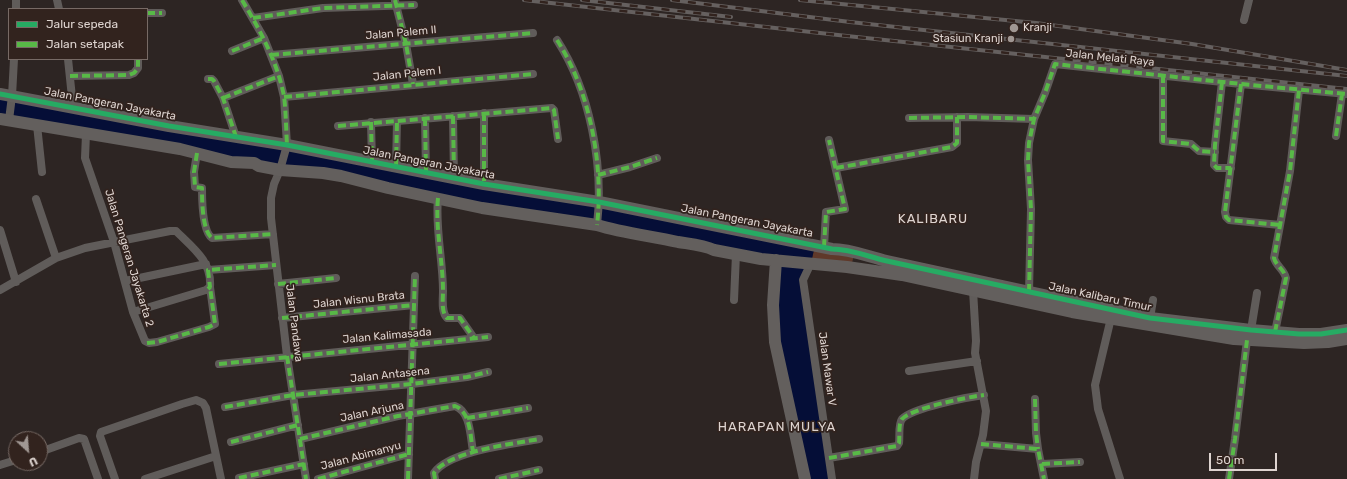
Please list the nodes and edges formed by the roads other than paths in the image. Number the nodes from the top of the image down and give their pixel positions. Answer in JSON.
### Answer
{"nodes":[{"id":1,"x":242,"y":0,"type":"edge"},
{"id":2,"x":1249,"y":0,"type":"edge"},
{"id":3,"x":396,"y":3,"type":"edge"},
{"id":4,"x":414,"y":5,"type":"dead end"},
{"id":5,"x":148,"y":12,"type":"edge"},
{"id":6,"x":162,"y":13,"type":"dead end"},
{"id":7,"x":253,"y":18,"type":"junction"},
{"id":8,"x":1244,"y":20,"type":"dead end"},
{"id":9,"x":533,"y":33,"type":"dead end"},
{"id":10,"x":264,"y":38,"type":"junction"},
{"id":11,"x":557,"y":40,"type":"dead end"},
{"id":12,"x":406,"y":44,"type":"junction"},
{"id":13,"x":232,"y":51,"type":"dead end"},
{"id":14,"x":271,"y":55,"type":"junction"},
{"id":15,"x":14,"y":60,"type":"edge"},
{"id":16,"x":68,"y":60,"type":"edge"},
{"id":17,"x":138,"y":60,"type":"edge"},
{"id":18,"x":532,"y":74,"type":"dead end"},
{"id":19,"x":70,"y":76,"type":"junction"},
{"id":20,"x":279,"y":76,"type":"junction"},
{"id":21,"x":1163,"y":76,"type":"junction"},
{"id":22,"x":208,"y":79,"type":"dead end"},
{"id":23,"x":1222,"y":82,"type":"junction"},
{"id":24,"x":413,"y":84,"type":"junction"},
{"id":25,"x":1240,"y":84,"type":"junction"},
{"id":26,"x":1299,"y":90,"type":"junction"},
{"id":27,"x":0,"y":94,"type":"edge"},
{"id":28,"x":1344,"y":94,"type":"edge"},
{"id":29,"x":284,"y":97,"type":"junction"},
{"id":30,"x":223,"y":98,"type":"junction"},
{"id":31,"x":12,"y":99,"type":"junction"},
{"id":32,"x":73,"y":107,"type":"junction"},
{"id":33,"x":484,"y":113,"type":"junction"},
{"id":34,"x":453,"y":116,"type":"junction"},
{"id":35,"x":957,"y":117,"type":"junction"},
{"id":36,"x":6,"y":118,"type":"edge"},
{"id":37,"x":425,"y":118,"type":"junction"},
{"id":38,"x":909,"y":118,"type":"dead end"},
{"id":39,"x":1034,"y":119,"type":"junction"},
{"id":40,"x":396,"y":121,"type":"junction"},
{"id":41,"x":371,"y":122,"type":"junction"},
{"id":42,"x":37,"y":125,"type":"junction"},
{"id":43,"x":338,"y":126,"type":"dead end"},
{"id":44,"x":86,"y":134,"type":"junction"},
{"id":45,"x":1336,"y":136,"type":"dead end"},
{"id":46,"x":236,"y":137,"type":"junction"},
{"id":47,"x":558,"y":139,"type":"dead end"},
{"id":48,"x":829,"y":140,"type":"dead end"},
{"id":49,"x":287,"y":146,"type":"junction"},
{"id":50,"x":1215,"y":152,"type":"junction"},
{"id":51,"x":197,"y":153,"type":"junction"},
{"id":52,"x":657,"y":158,"type":"dead end"},
{"id":53,"x":372,"y":162,"type":"junction"},
{"id":54,"x":281,"y":167,"type":"junction"},
{"id":55,"x":396,"y":167,"type":"junction"},
{"id":56,"x":836,"y":168,"type":"junction"},
{"id":57,"x":1230,"y":168,"type":"junction"},
{"id":58,"x":42,"y":172,"type":"dead end"},
{"id":59,"x":426,"y":172,"type":"junction"},
{"id":60,"x":598,"y":175,"type":"junction"},
{"id":61,"x":454,"y":178,"type":"junction"},
{"id":62,"x":484,"y":184,"type":"junction"},
{"id":63,"x":438,"y":198,"type":"junction"},
{"id":64,"x":36,"y":199,"type":"dead end"},
{"id":65,"x":599,"y":203,"type":"junction"},
{"id":66,"x":1280,"y":225,"type":"junction"},
{"id":67,"x":597,"y":226,"type":"junction"},
{"id":68,"x":0,"y":230,"type":"edge"},
{"id":69,"x":273,"y":234,"type":"junction"},
{"id":70,"x":114,"y":242,"type":"junction"},
{"id":71,"x":824,"y":247,"type":"junction"},
{"id":72,"x":853,"y":252,"type":"junction"},
{"id":73,"x":736,"y":254,"type":"junction"},
{"id":74,"x":56,"y":258,"type":"junction"},
{"id":75,"x":776,"y":260,"type":"junction"},
{"id":76,"x":811,"y":263,"type":"junction"},
{"id":77,"x":276,"y":265,"type":"junction"},
{"id":78,"x":207,"y":267,"type":"junction"},
{"id":79,"x":847,"y":267,"type":"junction"},
{"id":80,"x":884,"y":267,"type":"junction"},
{"id":81,"x":415,"y":276,"type":"dead end"},
{"id":82,"x":336,"y":278,"type":"dead end"},
{"id":83,"x":126,"y":281,"type":"junction"},
{"id":84,"x":16,"y":282,"type":"junction"},
{"id":85,"x":278,"y":284,"type":"junction"},
{"id":86,"x":208,"y":289,"type":"junction"},
{"id":87,"x":0,"y":290,"type":"edge"},
{"id":88,"x":973,"y":290,"type":"junction"},
{"id":89,"x":1029,"y":292,"type":"junction"},
{"id":90,"x":1257,"y":293,"type":"dead end"},
{"id":91,"x":734,"y":300,"type":"dead end"},
{"id":92,"x":1153,"y":300,"type":"dead end"},
{"id":93,"x":414,"y":305,"type":"junction"},
{"id":94,"x":133,"y":312,"type":"junction"},
{"id":95,"x":282,"y":318,"type":"junction"},
{"id":96,"x":1111,"y":318,"type":"junction"},
{"id":97,"x":1150,"y":318,"type":"junction"},
{"id":98,"x":1347,"y":330,"type":"edge"},
{"id":99,"x":1275,"y":332,"type":"junction"},
{"id":100,"x":1249,"y":335,"type":"junction"},
{"id":101,"x":488,"y":337,"type":"dead end"},
{"id":102,"x":474,"y":338,"type":"junction"},
{"id":103,"x":1347,"y":339,"type":"edge"},
{"id":104,"x":413,"y":345,"type":"junction"},
{"id":105,"x":287,"y":356,"type":"junction"},
{"id":106,"x":977,"y":361,"type":"junction"},
{"id":107,"x":219,"y":364,"type":"dead end"},
{"id":108,"x":909,"y":371,"type":"dead end"},
{"id":109,"x":488,"y":372,"type":"dead end"},
{"id":110,"x":412,"y":384,"type":"junction"},
{"id":111,"x":293,"y":395,"type":"junction"},
{"id":112,"x":984,"y":395,"type":"junction"},
{"id":113,"x":1035,"y":399,"type":"dead end"},
{"id":114,"x":225,"y":407,"type":"dead end"},
{"id":115,"x":528,"y":408,"type":"dead end"},
{"id":116,"x":411,"y":414,"type":"junction"},
{"id":117,"x":468,"y":418,"type":"junction"},
{"id":118,"x":298,"y":425,"type":"junction"},
{"id":119,"x":300,"y":439,"type":"junction"},
{"id":120,"x":539,"y":439,"type":"dead end"},
{"id":121,"x":231,"y":442,"type":"dead end"},
{"id":122,"x":981,"y":444,"type":"junction"},
{"id":123,"x":1038,"y":448,"type":"junction"},
{"id":124,"x":48,"y":449,"type":"edge"},
{"id":125,"x":473,"y":451,"type":"junction"},
{"id":126,"x":409,"y":454,"type":"junction"},
{"id":127,"x":216,"y":456,"type":"junction"},
{"id":128,"x":829,"y":458,"type":"junction"},
{"id":129,"x":1080,"y":462,"type":"dead end"},
{"id":130,"x":304,"y":464,"type":"junction"},
{"id":131,"x":1042,"y":464,"type":"junction"},
{"id":132,"x":539,"y":470,"type":"dead end"},
{"id":133,"x":238,"y":478,"type":"dead end"},
{"id":134,"x":98,"y":479,"type":"edge"},
{"id":135,"x":114,"y":479,"type":"edge"},
{"id":136,"x":145,"y":479,"type":"edge"},
{"id":137,"x":221,"y":479,"type":"edge"},
{"id":138,"x":306,"y":479,"type":"edge"},
{"id":139,"x":318,"y":479,"type":"edge"},
{"id":140,"x":408,"y":479,"type":"edge"},
{"id":141,"x":435,"y":479,"type":"edge"},
{"id":142,"x":499,"y":479,"type":"edge"},
{"id":143,"x":805,"y":479,"type":"edge"},
{"id":144,"x":832,"y":479,"type":"edge"},
{"id":145,"x":974,"y":479,"type":"edge"},
{"id":146,"x":1044,"y":479,"type":"edge"},
{"id":147,"x":1120,"y":479,"type":"edge"},
{"id":148,"x":1229,"y":479,"type":"edge"}],
"edges":[{"from":1,"to":7,"type":"street"},
{"from":2,"to":8,"type":"street"},
{"from":3,"to":4,"type":"street"},
{"from":3,"to":7,"type":"street"},
{"from":3,"to":12,"type":"street"},
{"from":5,"to":6,"type":"street"},
{"from":7,"to":10,"type":"street"},
{"from":9,"to":12,"type":"street","name":"Jalan Palem II"},
{"from":10,"to":13,"type":"street"},
{"from":10,"to":14,"type":"street"},
{"from":11,"to":60,"type":"street"},
{"from":12,"to":14,"type":"street","name":"Jalan Palem II"},
{"from":12,"to":24,"type":"street"},
{"from":14,"to":20,"type":"street"},
{"from":15,"to":31,"type":"street"},
{"from":16,"to":19,"type":"street"},
{"from":17,"to":19,"type":"street"},
{"from":18,"to":24,"type":"street","name":"Jalan Palem I"},
{"from":19,"to":32,"type":"street"},
{"from":20,"to":29,"type":"street"},
{"from":20,"to":30,"type":"street"},
{"from":21,"to":23,"type":"street","name":"Jalan Melati Raya"},
{"from":21,"to":39,"type":"street","name":"Jalan Melati Raya"},
{"from":21,"to":50,"type":"street"},
{"from":22,"to":30,"type":"street"},
{"from":23,"to":25,"type":"street","name":"Jalan Melati Raya"},
{"from":23,"to":50,"type":"street"},
{"from":24,"to":29,"type":"street","name":"Jalan Palem I"},
{"from":25,"to":26,"type":"street","name":"Jalan Melati Raya"},
{"from":25,"to":57,"type":"street"},
{"from":26,"to":28,"type":"street","name":"Jalan Melati Raya"},
{"from":26,"to":66,"type":"street"},
{"from":27,"to":31,"type":"street","name":"Jalan Pangeran Jayakarta"},
{"from":28,"to":45,"type":"street"},
{"from":29,"to":49,"type":"street"},
{"from":30,"to":46,"type":"street"},
{"from":31,"to":32,"type":"street","name":"Jalan Pangeran Jayakarta"},
{"from":31,"to":36,"type":"street"},
{"from":32,"to":46,"type":"street","name":"Jalan Pangeran Jayakarta"},
{"from":33,"to":34,"type":"street"},
{"from":33,"to":47,"type":"street"},
{"from":33,"to":62,"type":"street"},
{"from":34,"to":37,"type":"street"},
{"from":34,"to":61,"type":"street"},
{"from":35,"to":38,"type":"street"},
{"from":35,"to":39,"type":"street"},
{"from":35,"to":56,"type":"street"},
{"from":36,"to":42,"type":"street"},
{"from":37,"to":40,"type":"street"},
{"from":37,"to":59,"type":"street"},
{"from":39,"to":89,"type":"street","name":"Jalan Melati Raya"},
{"from":40,"to":41,"type":"street"},
{"from":40,"to":55,"type":"street"},
{"from":41,"to":43,"type":"street"},
{"from":41,"to":53,"type":"street"},
{"from":42,"to":44,"type":"street"},
{"from":42,"to":58,"type":"street"},
{"from":44,"to":51,"type":"street"},
{"from":44,"to":70,"type":"street","name":"Jalan Pangeran Jayakarta 2"},
{"from":46,"to":49,"type":"street","name":"Jalan Pangeran Jayakarta"},
{"from":48,"to":56,"type":"street"},
{"from":49,"to":53,"type":"street","name":"Jalan Pangeran Jayakarta"},
{"from":49,"to":54,"type":"street","name":"Jalan Pandawa"},
{"from":50,"to":57,"type":"street"},
{"from":51,"to":54,"type":"street"},
{"from":51,"to":69,"type":"street"},
{"from":52,"to":60,"type":"street"},
{"from":53,"to":55,"type":"street","name":"Jalan Pangeran Jayakarta"},
{"from":54,"to":63,"type":"street"},
{"from":54,"to":69,"type":"street","name":"Jalan Pandawa"},
{"from":55,"to":59,"type":"street","name":"Jalan Pangeran Jayakarta"},
{"from":56,"to":71,"type":"street"},
{"from":57,"to":66,"type":"street"},
{"from":59,"to":61,"type":"street","name":"Jalan Pangeran Jayakarta"},
{"from":60,"to":65,"type":"street"},
{"from":61,"to":62,"type":"street","name":"Jalan Pangeran Jayakarta"},
{"from":62,"to":65,"type":"street","name":"Jalan Pangeran Jayakarta"},
{"from":63,"to":67,"type":"street"},
{"from":63,"to":102,"type":"street"},
{"from":64,"to":74,"type":"street"},
{"from":65,"to":67,"type":"street"},
{"from":65,"to":71,"type":"street","name":"Jalan Pangeran Jayakarta"},
{"from":66,"to":99,"type":"street"},
{"from":67,"to":73,"type":"street"},
{"from":68,"to":84,"type":"street"},
{"from":69,"to":77,"type":"street","name":"Jalan Pandawa"},
{"from":70,"to":74,"type":"street"},
{"from":70,"to":78,"type":"street"},
{"from":70,"to":83,"type":"street","name":"Jalan Pangeran Jayakarta 2"},
{"from":71,"to":72,"type":"street","name":"Jalan Pangeran Jayakarta"},
{"from":72,"to":79,"type":"street"},
{"from":72,"to":80,"type":"street","name":"Jalan Kalibaru Timur"},
{"from":73,"to":75,"type":"street"},
{"from":73,"to":91,"type":"street"},
{"from":74,"to":84,"type":"street"},
{"from":75,"to":76,"type":"street","name":"Jalan Kalibaru Timur"},
{"from":75,"to":143,"type":"street"},
{"from":76,"to":79,"type":"street","name":"Jalan Kalibaru Timur"},
{"from":76,"to":128,"type":"street","name":"Jalan Mawar V"},
{"from":77,"to":78,"type":"street"},
{"from":77,"to":85,"type":"street","name":"Jalan Pandawa"},
{"from":78,"to":83,"type":"street"},
{"from":78,"to":86,"type":"street"},
{"from":79,"to":80,"type":"street","name":"Jalan Kalibaru Timur"},
{"from":80,"to":88,"type":"street","name":"Jalan Kalibaru Timur"},
{"from":80,"to":89,"type":"street","name":"Jalan Kalibaru Timur"},
{"from":81,"to":93,"type":"street","name":"Jalan Wisnu Brata"},
{"from":82,"to":85,"type":"street"},
{"from":83,"to":94,"type":"street","name":"Jalan Pangeran Jayakarta 2"},
{"from":84,"to":87,"type":"street"},
{"from":85,"to":95,"type":"street","name":"Jalan Pandawa"},
{"from":86,"to":94,"type":"street"},
{"from":86,"to":94,"type":"street","name":"Jalan Pangeran Jayakarta 2"},
{"from":88,"to":96,"type":"street","name":"Jalan Kalibaru Timur"},
{"from":88,"to":106,"type":"street"},
{"from":89,"to":97,"type":"street","name":"Jalan Kalibaru Timur"},
{"from":90,"to":100,"type":"street"},
{"from":92,"to":97,"type":"street"},
{"from":93,"to":95,"type":"street","name":"Jalan Wisnu Brata"},
{"from":93,"to":104,"type":"street","name":"Jalan Wisnu Brata"},
{"from":95,"to":105,"type":"street","name":"Jalan Pandawa"},
{"from":96,"to":100,"type":"street","name":"Jalan Kalibaru Timur"},
{"from":96,"to":147,"type":"street"},
{"from":97,"to":100,"type":"street","name":"Jalan Kalibaru Timur"},
{"from":98,"to":99,"type":"street","name":"Jalan Kalibaru Timur"},
{"from":99,"to":100,"type":"street","name":"Jalan Kalibaru Timur"},
{"from":100,"to":103,"type":"street","name":"Jalan Kalibaru Timur"},
{"from":100,"to":148,"type":"street"},
{"from":101,"to":102,"type":"street","name":"Jalan Kalimasada"},
{"from":102,"to":104,"type":"street","name":"Jalan Kalimasada"},
{"from":104,"to":105,"type":"street","name":"Jalan Kalimasada"},
{"from":104,"to":110,"type":"street","name":"Jalan Wisnu Brata"},
{"from":105,"to":107,"type":"street","name":"Jalan Kalimasada"},
{"from":105,"to":111,"type":"street","name":"Jalan Pandawa"},
{"from":106,"to":108,"type":"street"},
{"from":106,"to":112,"type":"street"},
{"from":109,"to":110,"type":"street","name":"Jalan Antasena"},
{"from":110,"to":111,"type":"street","name":"Jalan Antasena"},
{"from":110,"to":116,"type":"street","name":"Jalan Wisnu Brata"},
{"from":111,"to":114,"type":"street","name":"Jalan Antasena"},
{"from":111,"to":118,"type":"street","name":"Jalan Pandawa"},
{"from":112,"to":122,"type":"street"},
{"from":112,"to":128,"type":"street"},
{"from":113,"to":123,"type":"street"},
{"from":115,"to":117,"type":"street"},
{"from":116,"to":117,"type":"street"},
{"from":116,"to":119,"type":"street","name":"Jalan Arjuna"},
{"from":116,"to":126,"type":"street","name":"Jalan Arjuna"},
{"from":117,"to":125,"type":"street"},
{"from":118,"to":119,"type":"street","name":"Jalan Pandawa"},
{"from":118,"to":121,"type":"street"},
{"from":119,"to":130,"type":"street","name":"Jalan Pandawa"},
{"from":120,"to":125,"type":"street"},
{"from":122,"to":123,"type":"street"},
{"from":122,"to":145,"type":"street"},
{"from":123,"to":131,"type":"street"},
{"from":124,"to":134,"type":"street"},
{"from":125,"to":141,"type":"street"},
{"from":126,"to":139,"type":"street","name":"Jalan Abimanyu"},
{"from":126,"to":140,"type":"street","name":"Jalan Arjuna"},
{"from":127,"to":135,"type":"street"},
{"from":127,"to":136,"type":"street"},
{"from":127,"to":137,"type":"street"},
{"from":128,"to":144,"type":"street","name":"Jalan Mawar V"},
{"from":129,"to":131,"type":"street"},
{"from":130,"to":133,"type":"street"},
{"from":130,"to":138,"type":"street","name":"Jalan Pandawa"},
{"from":131,"to":146,"type":"street"},
{"from":132,"to":142,"type":"street"}]}
